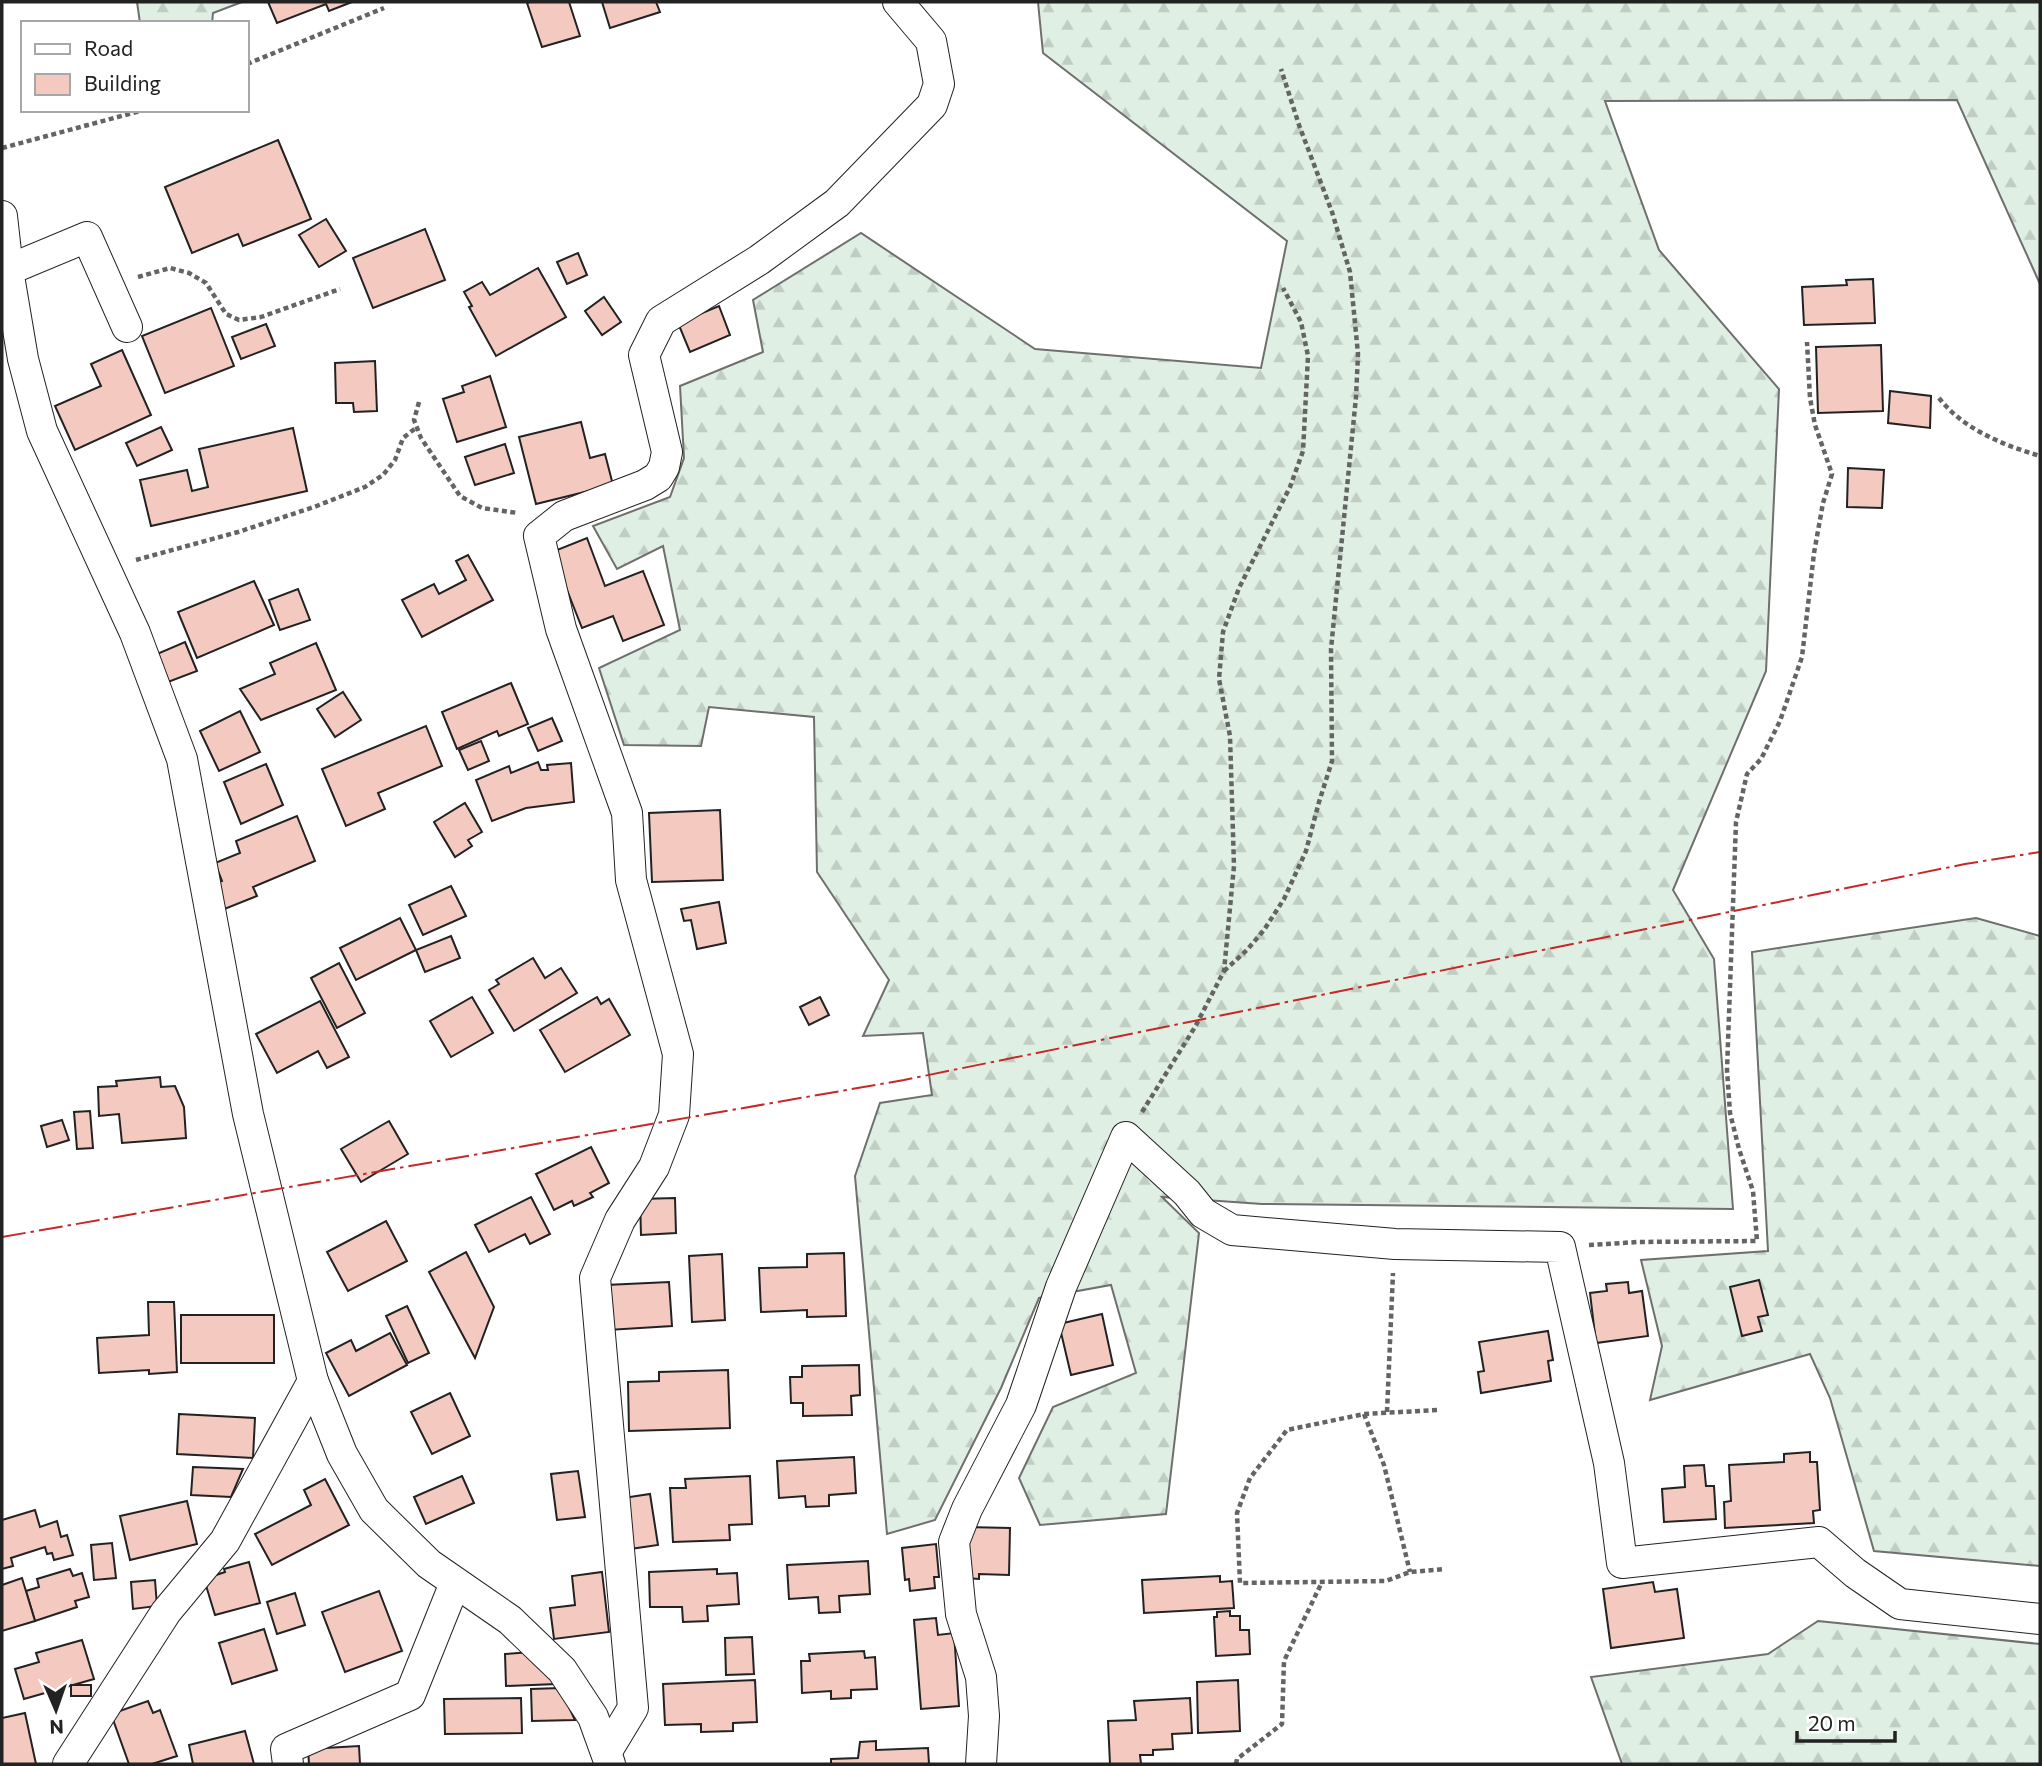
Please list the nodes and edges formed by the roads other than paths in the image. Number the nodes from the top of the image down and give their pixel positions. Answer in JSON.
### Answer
{"nodes":[{"id":1,"x":898,"y":2,"type":"edge"},
{"id":2,"x":2,"y":220,"type":"edge"},
{"id":3,"x":8,"y":270,"type":"junction"},
{"id":4,"x":127,"y":327,"type":"dead end"},
{"id":5,"x":313,"y":1381,"type":"junction"},
{"id":6,"x":455,"y":1583,"type":"junction"},
{"id":7,"x":2040,"y":1619,"type":"edge"},
{"id":8,"x":608,"y":1758,"type":"edge"},
{"id":9,"x":68,"y":1764,"type":"edge"},
{"id":10,"x":288,"y":1764,"type":"edge"},
{"id":11,"x":981,"y":1764,"type":"edge"}],
"edges":[{"from":1,"to":8,"type":"street"},
{"from":2,"to":3,"type":"street"},
{"from":3,"to":4,"type":"street"},
{"from":3,"to":5,"type":"street"},
{"from":5,"to":6,"type":"street"},
{"from":5,"to":9,"type":"street"},
{"from":6,"to":8,"type":"street"},
{"from":6,"to":10,"type":"street"},
{"from":7,"to":11,"type":"street"}]}
